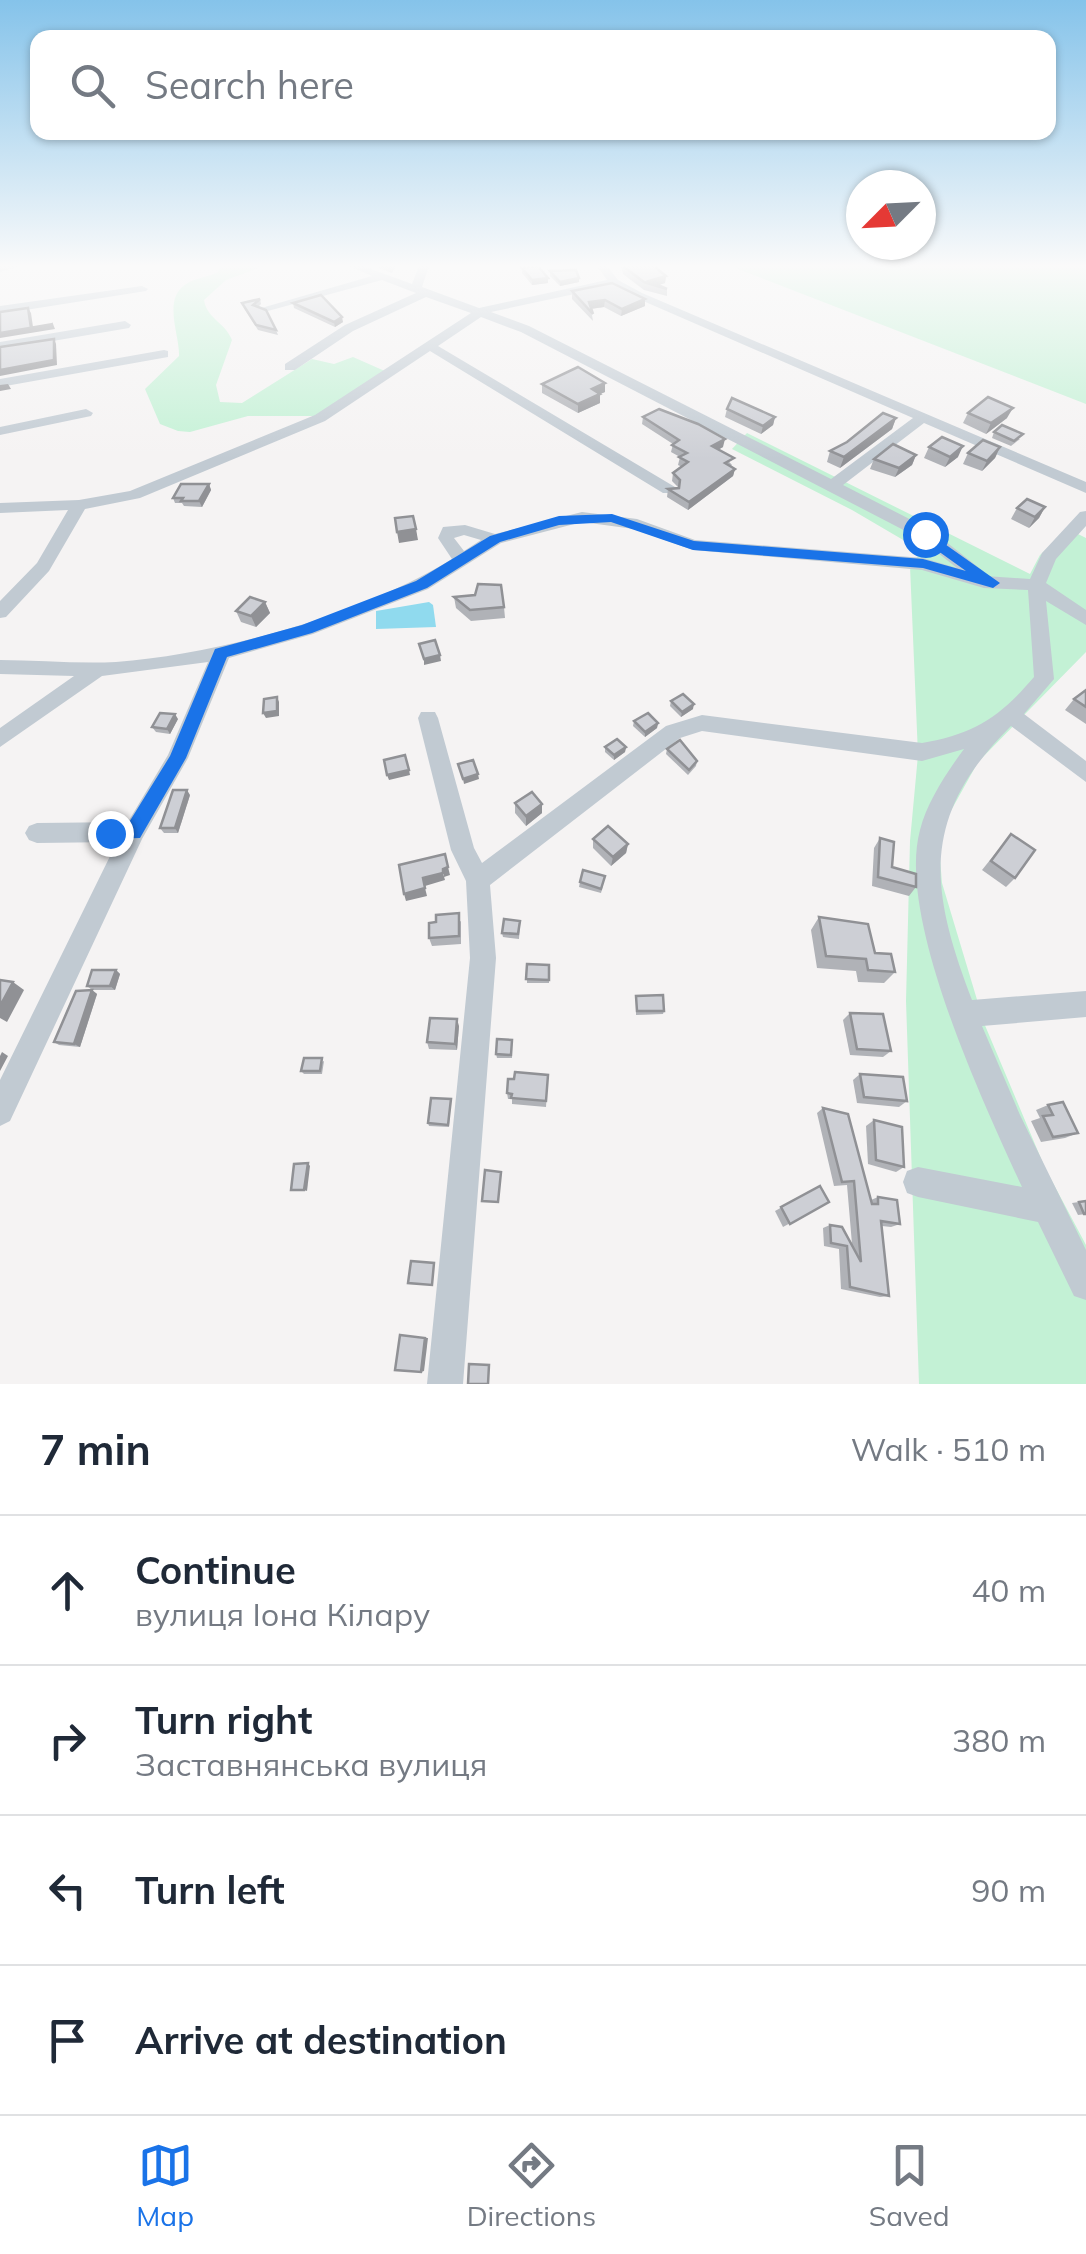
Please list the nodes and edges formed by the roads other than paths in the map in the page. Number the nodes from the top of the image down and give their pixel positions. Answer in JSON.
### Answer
{"nodes":[{"id":1,"x":91,"y":331,"type":"edge"},
{"id":2,"x":345,"y":331,"type":"edge"},
{"id":3,"x":452,"y":331,"type":"edge"},
{"id":4,"x":523,"y":331,"type":"edge"},
{"id":5,"x":724,"y":331,"type":"edge"},
{"id":6,"x":0,"y":346,"type":"edge"},
{"id":7,"x":430,"y":346,"type":"junction"},
{"id":8,"x":164,"y":354,"type":"dead end"},
{"id":9,"x":290,"y":367,"type":"dead end"},
{"id":10,"x":0,"y":384,"type":"edge"},
{"id":11,"x":86,"y":413,"type":"dead end"},
{"id":12,"x":922,"y":418,"type":"junction"},
{"id":13,"x":0,"y":431,"type":"edge"},
{"id":14,"x":832,"y":486,"type":"junction"},
{"id":15,"x":1086,"y":488,"type":"edge"},
{"id":16,"x":669,"y":490,"type":"edge"},
{"id":17,"x":78,"y":505,"type":"junction"},
{"id":18,"x":0,"y":508,"type":"edge"},
{"id":19,"x":1086,"y":516,"type":"edge"},
{"id":20,"x":495,"y":539,"type":"junction"},
{"id":21,"x":460,"y":558,"type":"junction"},
{"id":22,"x":993,"y":583,"type":"junction"},
{"id":23,"x":1036,"y":585,"type":"junction"},
{"id":24,"x":0,"y":612,"type":"edge"},
{"id":25,"x":1086,"y":619,"type":"edge"},
{"id":26,"x":221,"y":653,"type":"junction"},
{"id":27,"x":0,"y":667,"type":"edge"},
{"id":28,"x":98,"y":669,"type":"junction"},
{"id":29,"x":428,"y":718,"type":"dead end"},
{"id":30,"x":1003,"y":722,"type":"junction"},
{"id":31,"x":0,"y":739,"type":"edge"},
{"id":32,"x":1086,"y":773,"type":"edge"},
{"id":33,"x":134,"y":832,"type":"junction"},
{"id":34,"x":37,"y":833,"type":"dead end"},
{"id":35,"x":478,"y":880,"type":"junction"},
{"id":36,"x":1086,"y":1004,"type":"edge"},
{"id":37,"x":964,"y":1014,"type":"junction"},
{"id":38,"x":0,"y":1111,"type":"edge"},
{"id":39,"x":918,"y":1182,"type":"dead end"},
{"id":40,"x":1047,"y":1208,"type":"junction"},
{"id":41,"x":1086,"y":1284,"type":"edge"},
{"id":42,"x":445,"y":1384,"type":"edge"}],
"edges":[{"from":1,"to":6,"type":"street"},
{"from":2,"to":9,"type":"street"},
{"from":3,"to":7,"type":"street"},
{"from":4,"to":14,"type":"street"},
{"from":5,"to":12,"type":"street"},
{"from":7,"to":16,"type":"street"},
{"from":7,"to":17,"type":"street"},
{"from":8,"to":10,"type":"street"},
{"from":11,"to":13,"type":"street"},
{"from":12,"to":14,"type":"street"},
{"from":12,"to":15,"type":"street"},
{"from":14,"to":22,"type":"street"},
{"from":17,"to":18,"type":"street"},
{"from":17,"to":24,"type":"street"},
{"from":19,"to":23,"type":"street"},
{"from":20,"to":21,"type":"street"},
{"from":20,"to":21,"type":"street"},
{"from":20,"to":22,"type":"street"},
{"from":21,"to":26,"type":"street"},
{"from":22,"to":23,"type":"street"},
{"from":23,"to":25,"type":"street"},
{"from":23,"to":30,"type":"street"},
{"from":26,"to":28,"type":"street"},
{"from":26,"to":33,"type":"street"},
{"from":27,"to":28,"type":"street"},
{"from":28,"to":31,"type":"street"},
{"from":29,"to":35,"type":"street"},
{"from":30,"to":32,"type":"street"},
{"from":30,"to":35,"type":"street"},
{"from":30,"to":37,"type":"street"},
{"from":33,"to":34,"type":"street"},
{"from":33,"to":38,"type":"street"},
{"from":35,"to":42,"type":"street"},
{"from":36,"to":37,"type":"street"},
{"from":37,"to":40,"type":"street"},
{"from":39,"to":40,"type":"street"},
{"from":40,"to":41,"type":"street"}]}
